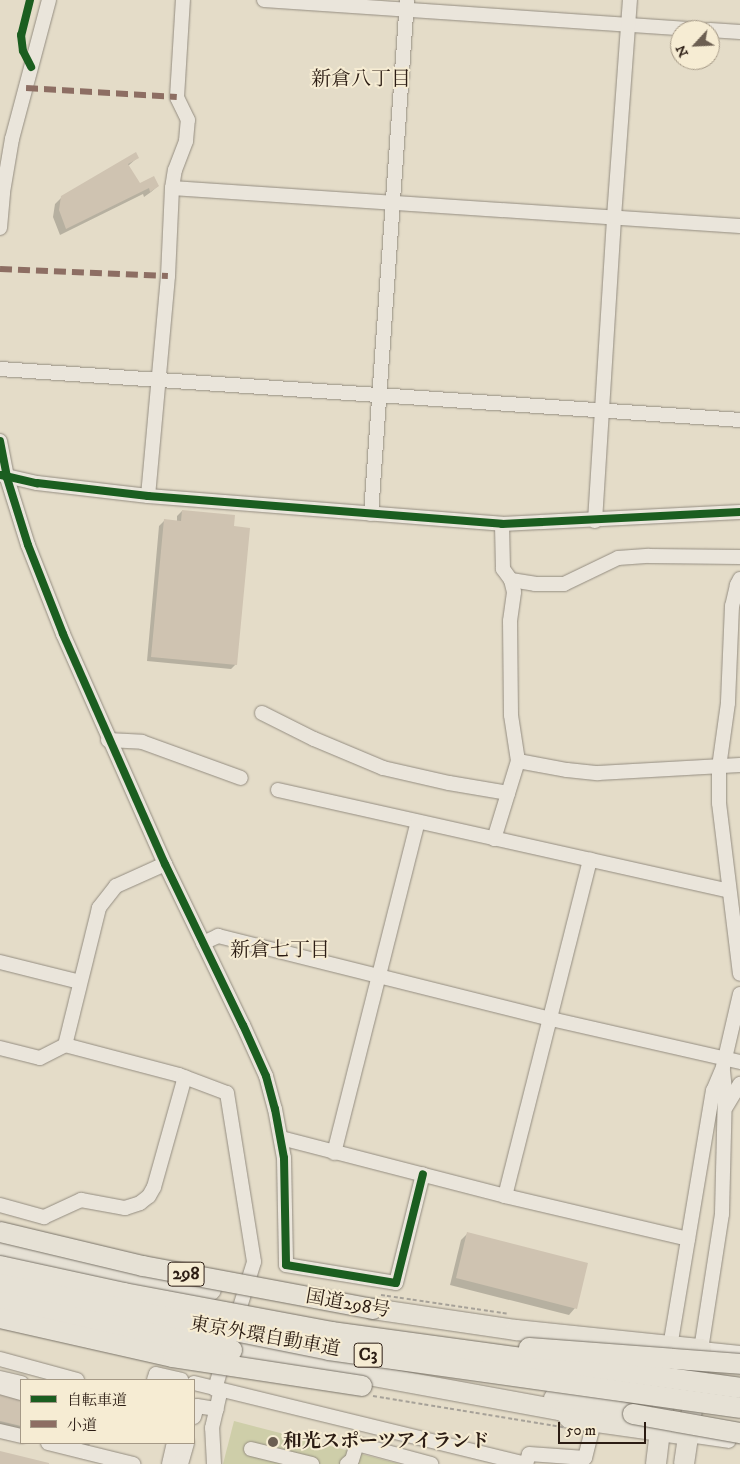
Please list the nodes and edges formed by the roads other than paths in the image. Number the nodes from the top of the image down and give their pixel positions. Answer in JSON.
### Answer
{"nodes":[{"id":1,"x":49,"y":0,"type":"edge"},
{"id":2,"x":183,"y":0,"type":"edge"},
{"id":3,"x":264,"y":0,"type":"edge"},
{"id":4,"x":630,"y":0,"type":"edge"},
{"id":5,"x":407,"y":5,"type":"edge"},
{"id":6,"x":629,"y":24,"type":"junction"},
{"id":7,"x":670,"y":27,"type":"edge"},
{"id":8,"x":720,"y":31,"type":"edge"},
{"id":9,"x":740,"y":32,"type":"edge"},
{"id":10,"x":172,"y":188,"type":"junction"},
{"id":11,"x":392,"y":202,"type":"junction"},
{"id":12,"x":614,"y":216,"type":"junction"},
{"id":13,"x":740,"y":226,"type":"edge"},
{"id":14,"x":0,"y":228,"type":"edge"},
{"id":15,"x":0,"y":369,"type":"edge"},
{"id":16,"x":159,"y":379,"type":"junction"},
{"id":17,"x":379,"y":394,"type":"junction"},
{"id":18,"x":601,"y":409,"type":"junction"},
{"id":19,"x":740,"y":420,"type":"edge"},
{"id":20,"x":0,"y":441,"type":"edge"},
{"id":21,"x":4,"y":476,"type":"edge"},
{"id":22,"x":148,"y":496,"type":"junction"},
{"id":23,"x":740,"y":512,"type":"edge"},
{"id":24,"x":372,"y":514,"type":"junction"},
{"id":25,"x":595,"y":521,"type":"junction"},
{"id":26,"x":502,"y":524,"type":"junction"},
{"id":27,"x":740,"y":557,"type":"edge"},
{"id":28,"x":740,"y":579,"type":"edge"},
{"id":29,"x":511,"y":580,"type":"junction"},
{"id":30,"x":262,"y":713,"type":"dead end"},
{"id":31,"x":108,"y":740,"type":"junction"},
{"id":32,"x":518,"y":761,"type":"junction"},
{"id":33,"x":740,"y":766,"type":"edge"},
{"id":34,"x":719,"y":767,"type":"junction"},
{"id":35,"x":241,"y":778,"type":"dead end"},
{"id":36,"x":278,"y":790,"type":"dead end"},
{"id":37,"x":508,"y":793,"type":"junction"},
{"id":38,"x":418,"y":822,"type":"junction"},
{"id":39,"x":494,"y":839,"type":"junction"},
{"id":40,"x":590,"y":860,"type":"junction"},
{"id":41,"x":165,"y":864,"type":"junction"},
{"id":42,"x":729,"y":891,"type":"junction"},
{"id":43,"x":203,"y":943,"type":"junction"},
{"id":44,"x":0,"y":962,"type":"edge"},
{"id":45,"x":740,"y":974,"type":"edge"},
{"id":46,"x":378,"y":976,"type":"junction"},
{"id":47,"x":80,"y":982,"type":"junction"},
{"id":48,"x":739,"y":1002,"type":"edge"},
{"id":49,"x":551,"y":1019,"type":"junction"},
{"id":50,"x":64,"y":1045,"type":"junction"},
{"id":51,"x":0,"y":1048,"type":"edge"},
{"id":52,"x":740,"y":1062,"type":"edge"},
{"id":53,"x":724,"y":1063,"type":"junction"},
{"id":54,"x":185,"y":1077,"type":"junction"},
{"id":55,"x":740,"y":1084,"type":"edge"},
{"id":56,"x":724,"y":1114,"type":"junction"},
{"id":57,"x":281,"y":1138,"type":"junction"},
{"id":58,"x":334,"y":1152,"type":"junction"},
{"id":59,"x":423,"y":1174,"type":"junction"},
{"id":60,"x":505,"y":1196,"type":"junction"},
{"id":61,"x":0,"y":1205,"type":"edge"},
{"id":62,"x":0,"y":1232,"type":"edge"},
{"id":63,"x":688,"y":1239,"type":"junction"},
{"id":64,"x":0,"y":1248,"type":"edge"},
{"id":65,"x":0,"y":1266,"type":"edge"},
{"id":66,"x":0,"y":1284,"type":"edge"},
{"id":67,"x":0,"y":1302,"type":"edge"},
{"id":68,"x":373,"y":1309,"type":"junction"},
{"id":69,"x":0,"y":1318,"type":"edge"},
{"id":70,"x":516,"y":1330,"type":"junction"},
{"id":71,"x":389,"y":1341,"type":"junction"},
{"id":72,"x":670,"y":1347,"type":"junction"},
{"id":73,"x":701,"y":1349,"type":"junction"},
{"id":74,"x":329,"y":1350,"type":"junction"},
{"id":75,"x":740,"y":1353,"type":"edge"},
{"id":76,"x":0,"y":1359,"type":"edge"},
{"id":77,"x":740,"y":1364,"type":"edge"},
{"id":78,"x":0,"y":1378,"type":"edge"},
{"id":79,"x":73,"y":1379,"type":"edge"},
{"id":80,"x":154,"y":1379,"type":"edge"},
{"id":81,"x":175,"y":1379,"type":"edge"},
{"id":82,"x":20,"y":1383,"type":"edge"},
{"id":83,"x":195,"y":1384,"type":"edge"},
{"id":84,"x":0,"y":1388,"type":"edge"},
{"id":85,"x":740,"y":1388,"type":"edge"},
{"id":86,"x":218,"y":1390,"type":"junction"},
{"id":87,"x":665,"y":1392,"type":"junction"},
{"id":88,"x":20,"y":1393,"type":"edge"},
{"id":89,"x":740,"y":1408,"type":"edge"},
{"id":90,"x":217,"y":1409,"type":"junction"},
{"id":91,"x":691,"y":1412,"type":"junction"},
{"id":92,"x":195,"y":1413,"type":"edge"},
{"id":93,"x":588,"y":1420,"type":"junction"},
{"id":94,"x":0,"y":1431,"type":"edge"},
{"id":95,"x":660,"y":1431,"type":"junction"},
{"id":96,"x":740,"y":1433,"type":"edge"},
{"id":97,"x":689,"y":1435,"type":"junction"},
{"id":98,"x":20,"y":1436,"type":"edge"},
{"id":99,"x":740,"y":1442,"type":"edge"},
{"id":100,"x":52,"y":1444,"type":"edge"},
{"id":101,"x":174,"y":1444,"type":"edge"},
{"id":102,"x":187,"y":1444,"type":"edge"},
{"id":103,"x":251,"y":1449,"type":"dead end"},
{"id":104,"x":133,"y":1464,"type":"edge"},
{"id":105,"x":169,"y":1464,"type":"edge"},
{"id":106,"x":181,"y":1464,"type":"edge"},
{"id":107,"x":214,"y":1464,"type":"edge"},
{"id":108,"x":312,"y":1464,"type":"edge"},
{"id":109,"x":347,"y":1464,"type":"edge"},
{"id":110,"x":431,"y":1464,"type":"edge"},
{"id":111,"x":526,"y":1464,"type":"edge"},
{"id":112,"x":656,"y":1464,"type":"edge"},
{"id":113,"x":684,"y":1464,"type":"edge"}],
"edges":[{"from":1,"to":14,"type":"street"},
{"from":2,"to":10,"type":"street"},
{"from":3,"to":5,"type":"street"},
{"from":4,"to":6,"type":"street"},
{"from":5,"to":6,"type":"street"},
{"from":5,"to":11,"type":"street"},
{"from":6,"to":7,"type":"street"},
{"from":6,"to":12,"type":"street"},
{"from":8,"to":9,"type":"street"},
{"from":10,"to":11,"type":"street"},
{"from":10,"to":16,"type":"street"},
{"from":11,"to":12,"type":"street"},
{"from":11,"to":17,"type":"street"},
{"from":12,"to":13,"type":"street"},
{"from":12,"to":18,"type":"street"},
{"from":15,"to":16,"type":"street"},
{"from":16,"to":17,"type":"street"},
{"from":16,"to":22,"type":"street"},
{"from":17,"to":18,"type":"street"},
{"from":17,"to":24,"type":"street"},
{"from":18,"to":19,"type":"street"},
{"from":18,"to":25,"type":"street"},
{"from":20,"to":21,"type":"street"},
{"from":21,"to":22,"type":"street"},
{"from":21,"to":31,"type":"street"},
{"from":22,"to":24,"type":"street"},
{"from":23,"to":25,"type":"street"},
{"from":24,"to":26,"type":"street"},
{"from":25,"to":26,"type":"street"},
{"from":26,"to":29,"type":"street"},
{"from":27,"to":29,"type":"street"},
{"from":28,"to":34,"type":"street"},
{"from":29,"to":32,"type":"street"},
{"from":30,"to":37,"type":"street"},
{"from":31,"to":35,"type":"street"},
{"from":31,"to":41,"type":"street"},
{"from":32,"to":34,"type":"street"},
{"from":32,"to":37,"type":"street"},
{"from":33,"to":34,"type":"street"},
{"from":34,"to":42,"type":"street"},
{"from":36,"to":38,"type":"street"},
{"from":37,"to":39,"type":"street"},
{"from":38,"to":39,"type":"street"},
{"from":38,"to":46,"type":"street"},
{"from":39,"to":40,"type":"street"},
{"from":40,"to":42,"type":"street"},
{"from":40,"to":49,"type":"street"},
{"from":41,"to":43,"type":"street"},
{"from":41,"to":47,"type":"street"},
{"from":42,"to":45,"type":"street"},
{"from":43,"to":46,"type":"street"},
{"from":43,"to":57,"type":"street"},
{"from":44,"to":47,"type":"street"},
{"from":46,"to":49,"type":"street"},
{"from":46,"to":58,"type":"street"},
{"from":47,"to":50,"type":"street"},
{"from":48,"to":53,"type":"street"},
{"from":49,"to":53,"type":"street"},
{"from":49,"to":60,"type":"street"},
{"from":50,"to":51,"type":"street"},
{"from":50,"to":54,"type":"street"},
{"from":52,"to":53,"type":"street"},
{"from":53,"to":56,"type":"street"},
{"from":53,"to":63,"type":"street"},
{"from":54,"to":61,"type":"street"},
{"from":54,"to":86,"type":"street"},
{"from":55,"to":56,"type":"street"},
{"from":56,"to":73,"type":"street"},
{"from":57,"to":58,"type":"street"},
{"from":57,"to":59,"type":"street"},
{"from":58,"to":59,"type":"street"},
{"from":59,"to":60,"type":"street"},
{"from":60,"to":63,"type":"street"},
{"from":62,"to":68,"type":"highway","name":"国道298号","number":"298","bridge":true},
{"from":63,"to":72,"type":"street"},
{"from":64,"to":68,"type":"highway","bridge":true},
{"from":65,"to":71,"type":"highway","name":"東京外環自動車道","number":"C3","bridge":true},
{"from":66,"to":74,"type":"highway","name":"東京外環自動車道","number":"C3","bridge":true},
{"from":67,"to":93,"type":"highway","bridge":true},
{"from":68,"to":70,"type":"highway","name":"国道298号","number":"298"},
{"from":69,"to":93,"type":"highway","bridge":true},
{"from":70,"to":72,"type":"highway","name":"国道298号","number":"298"},
{"from":70,"to":87,"type":"highway"},
{"from":71,"to":77,"type":"highway","bridge":true},
{"from":71,"to":85,"type":"highway","name":"東京外環自動車道","number":"C3","bridge":true},
{"from":72,"to":73,"type":"highway","name":"国道298号","number":"298"},
{"from":72,"to":87,"type":"highway"},
{"from":73,"to":75,"type":"street"},
{"from":73,"to":91,"type":"highway"},
{"from":74,"to":89,"type":"highway","name":"東京外環自動車道","number":"C3","bridge":true},
{"from":74,"to":96,"type":"highway","bridge":true},
{"from":76,"to":79,"type":"street"},
{"from":78,"to":82,"type":"street"},
{"from":80,"to":81,"type":"street"},
{"from":83,"to":86,"type":"street"},
{"from":84,"to":88,"type":"street"},
{"from":86,"to":90,"type":"street"},
{"from":86,"to":111,"type":"street"},
{"from":87,"to":91,"type":"highway"},
{"from":87,"to":95,"type":"highway"},
{"from":90,"to":92,"type":"street"},
{"from":90,"to":107,"type":"street"},
{"from":91,"to":97,"type":"highway"},
{"from":93,"to":95,"type":"highway"},
{"from":93,"to":111,"type":"street"},
{"from":94,"to":98,"type":"street"},
{"from":95,"to":97,"type":"highway"},
{"from":95,"to":112,"type":"highway"},
{"from":97,"to":99,"type":"street"},
{"from":97,"to":113,"type":"highway"},
{"from":100,"to":104,"type":"street"},
{"from":101,"to":105,"type":"street"},
{"from":102,"to":106,"type":"street"},
{"from":103,"to":108,"type":"street"},
{"from":109,"to":110,"type":"street"}]}
